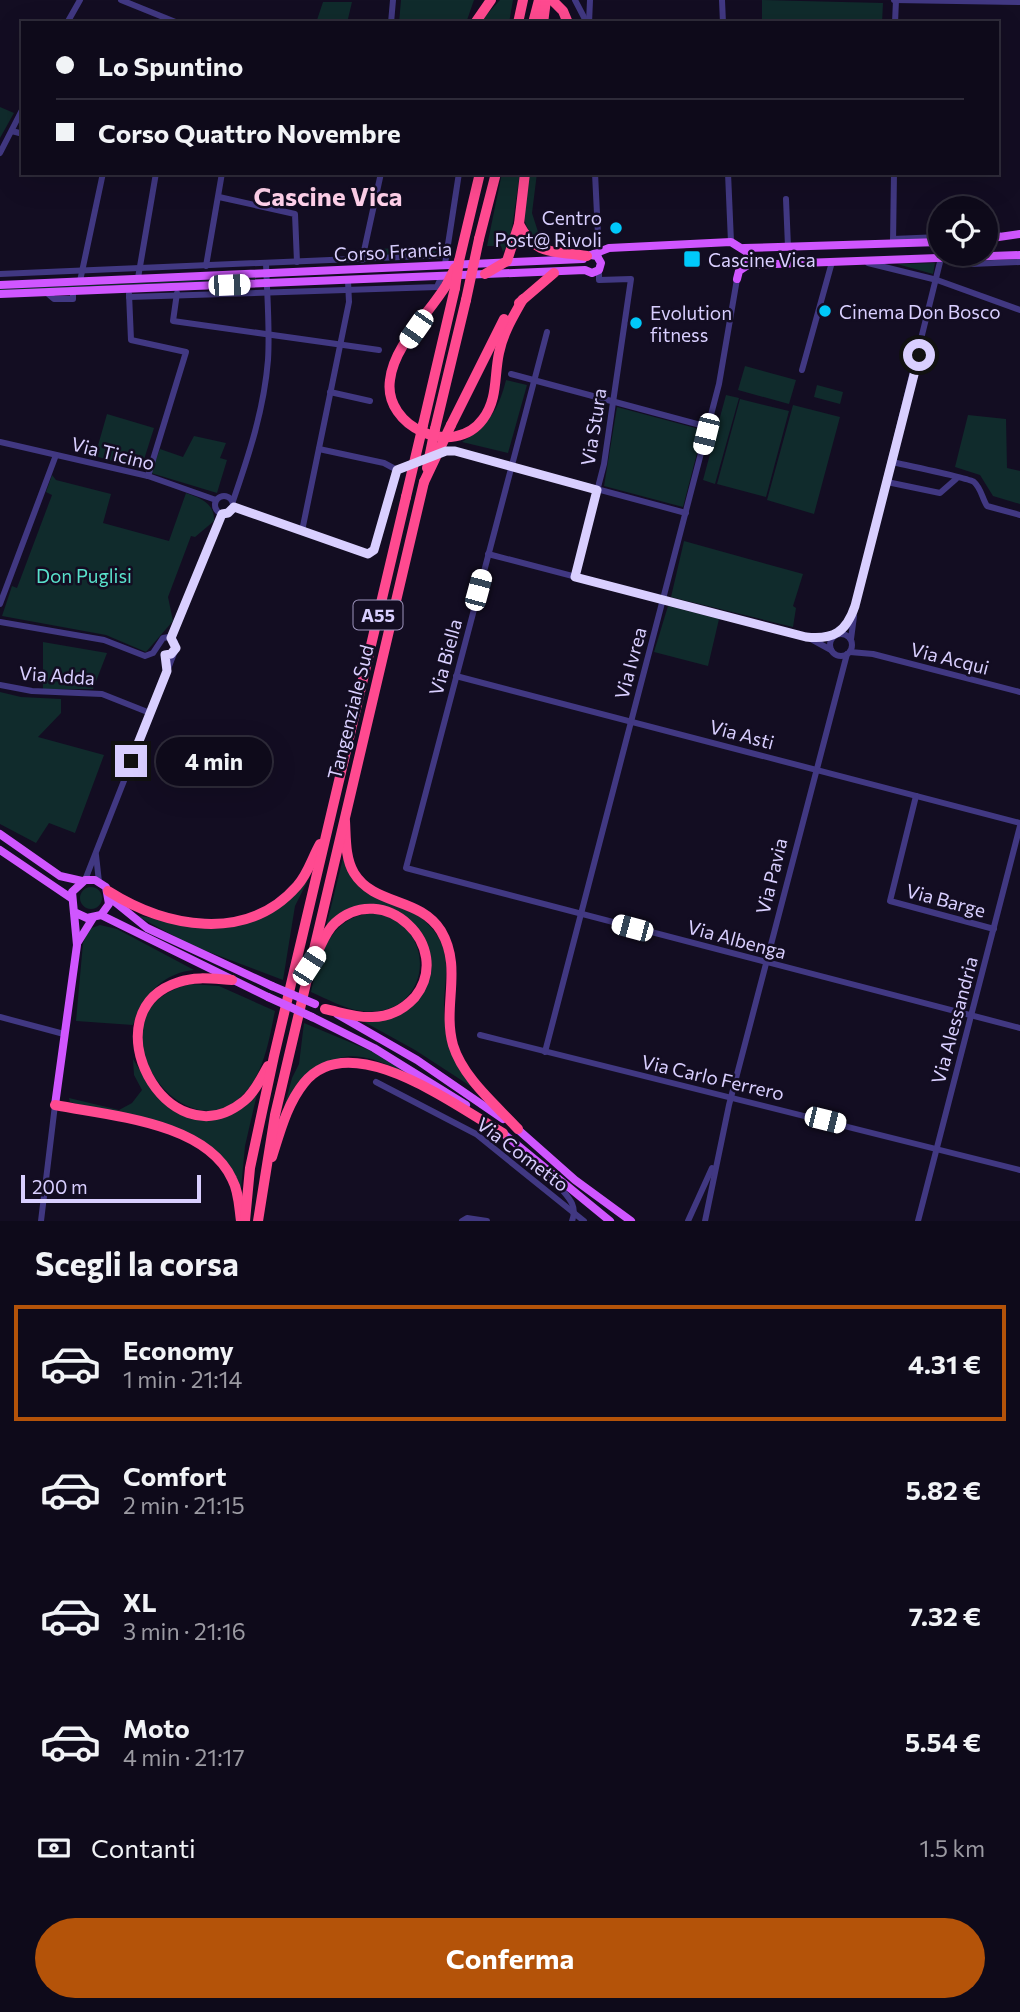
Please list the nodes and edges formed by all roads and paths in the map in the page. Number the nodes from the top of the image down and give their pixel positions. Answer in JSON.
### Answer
{"nodes":[{"id":1,"x":80,"y":0,"type":"edge"},
{"id":2,"x":123,"y":0,"type":"edge"},
{"id":3,"x":393,"y":0,"type":"edge"},
{"id":4,"x":491,"y":0,"type":"edge"},
{"id":5,"x":523,"y":0,"type":"edge"},
{"id":6,"x":539,"y":0,"type":"edge"},
{"id":7,"x":546,"y":0,"type":"edge"},
{"id":8,"x":552,"y":0,"type":"edge"},
{"id":9,"x":575,"y":0,"type":"edge"},
{"id":10,"x":589,"y":0,"type":"edge"},
{"id":11,"x":722,"y":0,"type":"edge"},
{"id":12,"x":895,"y":0,"type":"edge"},
{"id":13,"x":1020,"y":2,"type":"edge"},
{"id":14,"x":68,"y":21,"type":"edge"},
{"id":15,"x":172,"y":21,"type":"edge"},
{"id":16,"x":391,"y":21,"type":"edge"},
{"id":17,"x":476,"y":21,"type":"edge"},
{"id":18,"x":519,"y":21,"type":"edge"},
{"id":19,"x":534,"y":21,"type":"edge"},
{"id":20,"x":543,"y":21,"type":"edge"},
{"id":21,"x":567,"y":21,"type":"edge"},
{"id":22,"x":587,"y":21,"type":"edge"},
{"id":23,"x":588,"y":21,"type":"edge"},
{"id":24,"x":723,"y":21,"type":"edge"},
{"id":25,"x":895,"y":21,"type":"edge"},
{"id":26,"x":21,"y":112,"type":"edge"},
{"id":27,"x":12,"y":131,"type":"junction"},
{"id":28,"x":21,"y":133,"type":"edge"},
{"id":29,"x":0,"y":150,"type":"edge"},
{"id":30,"x":103,"y":175,"type":"edge"},
{"id":31,"x":156,"y":175,"type":"edge"},
{"id":32,"x":222,"y":175,"type":"edge"},
{"id":33,"x":381,"y":175,"type":"edge"},
{"id":34,"x":459,"y":175,"type":"edge"},
{"id":35,"x":480,"y":175,"type":"edge"},
{"id":36,"x":496,"y":175,"type":"edge"},
{"id":37,"x":525,"y":175,"type":"edge"},
{"id":38,"x":595,"y":175,"type":"edge"},
{"id":39,"x":728,"y":175,"type":"edge"},
{"id":40,"x":894,"y":175,"type":"edge"},
{"id":41,"x":219,"y":197,"type":"junction"},
{"id":42,"x":786,"y":199,"type":"dead end"},
{"id":43,"x":519,"y":223,"type":"junction"},
{"id":44,"x":1020,"y":232,"type":"edge"},
{"id":45,"x":998,"y":235,"type":"edge"},
{"id":46,"x":928,"y":240,"type":"edge"},
{"id":47,"x":893,"y":241,"type":"junction"},
{"id":48,"x":732,"y":242,"type":"junction"},
{"id":49,"x":788,"y":247,"type":"junction"},
{"id":50,"x":744,"y":248,"type":"junction"},
{"id":51,"x":1020,"y":255,"type":"edge"},
{"id":52,"x":592,"y":256,"type":"junction"},
{"id":53,"x":998,"y":256,"type":"edge"},
{"id":54,"x":362,"y":258,"type":"junction"},
{"id":55,"x":928,"y":258,"type":"edge"},
{"id":56,"x":446,"y":260,"type":"junction"},
{"id":57,"x":459,"y":261,"type":"junction"},
{"id":58,"x":507,"y":261,"type":"junction"},
{"id":59,"x":297,"y":262,"type":"junction"},
{"id":60,"x":832,"y":262,"type":"junction"},
{"id":61,"x":1020,"y":262,"type":"edge"},
{"id":62,"x":266,"y":263,"type":"junction"},
{"id":63,"x":998,"y":263,"type":"edge"},
{"id":64,"x":893,"y":264,"type":"junction"},
{"id":65,"x":748,"y":265,"type":"junction"},
{"id":66,"x":940,"y":266,"type":"edge"},
{"id":67,"x":140,"y":268,"type":"junction"},
{"id":68,"x":205,"y":269,"type":"junction"},
{"id":69,"x":362,"y":269,"type":"junction"},
{"id":70,"x":83,"y":270,"type":"junction"},
{"id":71,"x":585,"y":270,"type":"junction"},
{"id":72,"x":599,"y":270,"type":"junction"},
{"id":73,"x":554,"y":272,"type":"junction"},
{"id":74,"x":267,"y":273,"type":"junction"},
{"id":75,"x":0,"y":274,"type":"edge"},
{"id":76,"x":485,"y":274,"type":"junction"},
{"id":77,"x":442,"y":275,"type":"junction"},
{"id":78,"x":138,"y":278,"type":"junction"},
{"id":79,"x":394,"y":278,"type":"junction"},
{"id":80,"x":737,"y":279,"type":"joint"},
{"id":81,"x":937,"y":280,"type":"junction"},
{"id":82,"x":80,"y":281,"type":"junction"},
{"id":83,"x":0,"y":285,"type":"edge"},
{"id":84,"x":348,"y":285,"type":"junction"},
{"id":85,"x":267,"y":288,"type":"junction"},
{"id":86,"x":395,"y":288,"type":"junction"},
{"id":87,"x":177,"y":291,"type":"junction"},
{"id":88,"x":129,"y":293,"type":"junction"},
{"id":89,"x":0,"y":294,"type":"edge"},
{"id":90,"x":523,"y":299,"type":"junction"},
{"id":91,"x":1020,"y":310,"type":"edge"},
{"id":92,"x":547,"y":332,"type":"dead end"},
{"id":93,"x":268,"y":334,"type":"junction"},
{"id":94,"x":340,"y":343,"type":"junction"},
{"id":95,"x":379,"y":350,"type":"dead end"},
{"id":96,"x":802,"y":370,"type":"dead end"},
{"id":97,"x":511,"y":374,"type":"dead end"},
{"id":98,"x":534,"y":380,"type":"junction"},
{"id":99,"x":330,"y":391,"type":"junction"},
{"id":100,"x":614,"y":400,"type":"junction"},
{"id":101,"x":370,"y":401,"type":"dead end"},
{"id":102,"x":708,"y":427,"type":"junction"},
{"id":103,"x":0,"y":442,"type":"edge"},
{"id":104,"x":319,"y":449,"type":"junction"},
{"id":105,"x":56,"y":455,"type":"junction"},
{"id":106,"x":892,"y":462,"type":"junction"},
{"id":107,"x":512,"y":466,"type":"junction"},
{"id":108,"x":397,"y":470,"type":"junction"},
{"id":109,"x":148,"y":477,"type":"junction"},
{"id":110,"x":956,"y":479,"type":"junction"},
{"id":111,"x":424,"y":482,"type":"junction"},
{"id":112,"x":887,"y":482,"type":"junction"},
{"id":113,"x":597,"y":490,"type":"junction"},
{"id":114,"x":216,"y":500,"type":"junction"},
{"id":115,"x":233,"y":504,"type":"junction"},
{"id":116,"x":686,"y":513,"type":"junction"},
{"id":117,"x":222,"y":514,"type":"junction"},
{"id":118,"x":1020,"y":515,"type":"edge"},
{"id":119,"x":302,"y":531,"type":"junction"},
{"id":120,"x":488,"y":554,"type":"junction"},
{"id":121,"x":575,"y":577,"type":"junction"},
{"id":122,"x":663,"y":600,"type":"junction"},
{"id":123,"x":0,"y":604,"type":"edge"},
{"id":124,"x":855,"y":606,"type":"junction"},
{"id":125,"x":0,"y":622,"type":"edge"},
{"id":126,"x":836,"y":635,"type":"junction"},
{"id":127,"x":806,"y":637,"type":"junction"},
{"id":128,"x":171,"y":638,"type":"junction"},
{"id":129,"x":852,"y":641,"type":"junction"},
{"id":130,"x":158,"y":646,"type":"junction"},
{"id":131,"x":833,"y":652,"type":"junction"},
{"id":132,"x":173,"y":653,"type":"junction"},
{"id":133,"x":849,"y":653,"type":"junction"},
{"id":134,"x":873,"y":654,"type":"junction"},
{"id":135,"x":165,"y":655,"type":"junction"},
{"id":136,"x":167,"y":671,"type":"junction"},
{"id":137,"x":456,"y":676,"type":"junction"},
{"id":138,"x":838,"y":681,"type":"junction"},
{"id":139,"x":0,"y":684,"type":"edge"},
{"id":140,"x":1020,"y":692,"type":"edge"},
{"id":141,"x":150,"y":713,"type":"junction"},
{"id":142,"x":631,"y":721,"type":"junction"},
{"id":143,"x":815,"y":770,"type":"junction"},
{"id":144,"x":916,"y":796,"type":"junction"},
{"id":145,"x":344,"y":811,"type":"junction"},
{"id":146,"x":1020,"y":824,"type":"edge"},
{"id":147,"x":326,"y":834,"type":"junction"},
{"id":148,"x":3,"y":838,"type":"edge"},
{"id":149,"x":96,"y":850,"type":"junction"},
{"id":150,"x":3,"y":852,"type":"edge"},
{"id":151,"x":406,"y":868,"type":"joint"},
{"id":152,"x":84,"y":881,"type":"junction"},
{"id":153,"x":99,"y":882,"type":"junction"},
{"id":154,"x":109,"y":894,"type":"junction"},
{"id":155,"x":71,"y":898,"type":"junction"},
{"id":156,"x":74,"y":912,"type":"junction"},
{"id":157,"x":580,"y":914,"type":"junction"},
{"id":158,"x":97,"y":917,"type":"junction"},
{"id":159,"x":994,"y":929,"type":"junction"},
{"id":160,"x":77,"y":945,"type":"junction"},
{"id":161,"x":765,"y":963,"type":"junction"},
{"id":162,"x":309,"y":966,"type":"junction"},
{"id":163,"x":232,"y":980,"type":"junction"},
{"id":164,"x":320,"y":1006,"type":"junction"},
{"id":165,"x":972,"y":1016,"type":"junction"},
{"id":166,"x":0,"y":1017,"type":"edge"},
{"id":167,"x":1020,"y":1028,"type":"edge"},
{"id":168,"x":64,"y":1034,"type":"junction"},
{"id":169,"x":480,"y":1035,"type":"dead end"},
{"id":170,"x":545,"y":1052,"type":"junction"},
{"id":171,"x":274,"y":1056,"type":"junction"},
{"id":172,"x":376,"y":1082,"type":"dead end"},
{"id":173,"x":730,"y":1098,"type":"junction"},
{"id":174,"x":55,"y":1105,"type":"junction"},
{"id":175,"x":518,"y":1129,"type":"junction"},
{"id":176,"x":503,"y":1133,"type":"junction"},
{"id":177,"x":937,"y":1148,"type":"junction"},
{"id":178,"x":715,"y":1160,"type":"junction"},
{"id":179,"x":1020,"y":1170,"type":"edge"},
{"id":180,"x":552,"y":1176,"type":"junction"},
{"id":181,"x":262,"y":1188,"type":"junction"},
{"id":182,"x":573,"y":1217,"type":"edge"},
{"id":183,"x":41,"y":1221,"type":"edge"},
{"id":184,"x":243,"y":1221,"type":"edge"},
{"id":185,"x":258,"y":1221,"type":"edge"},
{"id":186,"x":462,"y":1221,"type":"edge"},
{"id":187,"x":487,"y":1221,"type":"edge"},
{"id":188,"x":584,"y":1221,"type":"edge"},
{"id":189,"x":610,"y":1221,"type":"edge"},
{"id":190,"x":631,"y":1221,"type":"edge"},
{"id":191,"x":688,"y":1221,"type":"edge"},
{"id":192,"x":705,"y":1221,"type":"edge"},
{"id":193,"x":918,"y":1221,"type":"edge"}],
"edges":[{"from":1,"to":14,"type":"street"},
{"from":2,"to":15,"type":"street"},
{"from":3,"to":16,"type":"street"},
{"from":4,"to":17,"type":"highway"},
{"from":5,"to":18,"type":"highway"},
{"from":6,"to":19,"type":"highway"},
{"from":7,"to":20,"type":"highway"},
{"from":8,"to":21,"type":"highway"},
{"from":9,"to":10,"type":"street"},
{"from":9,"to":22,"type":"street"},
{"from":10,"to":23,"type":"street"},
{"from":11,"to":24,"type":"street"},
{"from":12,"to":13,"type":"street"},
{"from":12,"to":25,"type":"street"},
{"from":26,"to":27,"type":"street"},
{"from":27,"to":28,"type":"street"},
{"from":27,"to":29,"type":"street"},
{"from":30,"to":70,"type":"street"},
{"from":31,"to":67,"type":"street"},
{"from":32,"to":41,"type":"street"},
{"from":33,"to":54,"type":"street"},
{"from":34,"to":56,"type":"street"},
{"from":35,"to":57,"type":"highway","name":"Tangenziale Sud","number":"A55"},
{"from":36,"to":111,"type":"highway","name":"Tangenziale Sud","number":"A55","bridge":true},
{"from":37,"to":43,"type":"highway"},
{"from":38,"to":52,"type":"street"},
{"from":39,"to":48,"type":"street"},
{"from":40,"to":47,"type":"street"},
{"from":41,"to":59,"type":"street"},
{"from":41,"to":68,"type":"street"},
{"from":42,"to":49,"type":"street"},
{"from":43,"to":52,"type":"highway"},
{"from":43,"to":58,"type":"highway"},
{"from":44,"to":45,"type":"main road"},
{"from":46,"to":47,"type":"main road"},
{"from":47,"to":49,"type":"main road"},
{"from":48,"to":50,"type":"main road"},
{"from":48,"to":52,"type":"main road","name":"Corso Francia"},
{"from":49,"to":50,"type":"main road"},
{"from":50,"to":65,"type":"main road"},
{"from":51,"to":53,"type":"main road"},
{"from":52,"to":58,"type":"main road","name":"Corso Francia"},
{"from":52,"to":71,"type":"main road"},
{"from":52,"to":72,"type":"main road"},
{"from":54,"to":56,"type":"street","name":"Corso Francia"},
{"from":54,"to":59,"type":"street","name":"Corso Francia"},
{"from":54,"to":69,"type":"street"},
{"from":55,"to":64,"type":"main road"},
{"from":56,"to":58,"type":"main road","name":"Corso Francia"},
{"from":56,"to":69,"type":"main road","name":"Corso Francia"},
{"from":57,"to":90,"type":"highway","bridge":true},
{"from":57,"to":147,"type":"highway","name":"Tangenziale Sud","number":"A55","bridge":true},
{"from":58,"to":76,"type":"highway"},
{"from":59,"to":62,"type":"street","name":"Corso Francia"},
{"from":60,"to":64,"type":"main road"},
{"from":60,"to":65,"type":"main road"},
{"from":60,"to":96,"type":"street"},
{"from":61,"to":63,"type":"street"},
{"from":62,"to":68,"type":"street","name":"Corso Francia"},
{"from":62,"to":74,"type":"street"},
{"from":64,"to":81,"type":"street"},
{"from":65,"to":80,"type":"main road"},
{"from":66,"to":81,"type":"street"},
{"from":67,"to":68,"type":"street","name":"Corso Francia"},
{"from":67,"to":70,"type":"street","name":"Corso Francia"},
{"from":67,"to":78,"type":"street"},
{"from":68,"to":74,"type":"main road","name":"Corso Francia"},
{"from":68,"to":78,"type":"main road","name":"Corso Francia"},
{"from":69,"to":74,"type":"main road","name":"Corso Francia"},
{"from":70,"to":75,"type":"street","name":"Corso Francia"},
{"from":70,"to":82,"type":"street"},
{"from":71,"to":72,"type":"main road","name":"Corso Francia"},
{"from":71,"to":73,"type":"main road","name":"Corso Francia"},
{"from":72,"to":100,"type":"street","name":"Via Stura"},
{"from":73,"to":76,"type":"main road","name":"Corso Francia"},
{"from":73,"to":90,"type":"highway"},
{"from":74,"to":85,"type":"street"},
{"from":76,"to":77,"type":"main road","name":"Corso Francia"},
{"from":77,"to":79,"type":"main road","name":"Corso Francia"},
{"from":77,"to":86,"type":"street","name":"Corso Francia"},
{"from":78,"to":82,"type":"main road","name":"Corso Francia"},
{"from":79,"to":84,"type":"main road","name":"Corso Francia"},
{"from":79,"to":86,"type":"street","name":"Corso Francia"},
{"from":80,"to":102,"type":"street","name":"Via Ivrea"},
{"from":81,"to":91,"type":"street"},
{"from":81,"to":106,"type":"street"},
{"from":82,"to":83,"type":"main road","name":"Corso Francia"},
{"from":84,"to":85,"type":"main road","name":"Corso Francia"},
{"from":84,"to":86,"type":"street","name":"Corso Francia"},
{"from":84,"to":94,"type":"street"},
{"from":85,"to":87,"type":"main road","name":"Corso Francia"},
{"from":85,"to":93,"type":"street"},
{"from":87,"to":88,"type":"main road","name":"Corso Francia"},
{"from":87,"to":93,"type":"street"},
{"from":88,"to":89,"type":"main road","name":"Corso Francia"},
{"from":88,"to":109,"type":"street"},
{"from":90,"to":111,"type":"highway","bridge":true},
{"from":92,"to":98,"type":"street","name":"Via Biella"},
{"from":93,"to":94,"type":"street"},
{"from":93,"to":115,"type":"street"},
{"from":94,"to":95,"type":"street"},
{"from":94,"to":99,"type":"street"},
{"from":97,"to":98,"type":"street"},
{"from":98,"to":100,"type":"street"},
{"from":98,"to":107,"type":"street","name":"Via Biella"},
{"from":99,"to":101,"type":"street"},
{"from":99,"to":104,"type":"street"},
{"from":100,"to":102,"type":"street"},
{"from":100,"to":113,"type":"street","name":"Via Stura"},
{"from":102,"to":116,"type":"street","name":"Via Ivrea"},
{"from":103,"to":105,"type":"street","name":"Via Ticino"},
{"from":104,"to":108,"type":"street"},
{"from":104,"to":119,"type":"street"},
{"from":105,"to":109,"type":"street","name":"Via Ticino"},
{"from":105,"to":123,"type":"street"},
{"from":106,"to":110,"type":"street"},
{"from":106,"to":112,"type":"street"},
{"from":107,"to":108,"type":"street"},
{"from":107,"to":113,"type":"street"},
{"from":107,"to":120,"type":"street","name":"Via Biella"},
{"from":108,"to":119,"type":"street"},
{"from":109,"to":114,"type":"street","name":"Via Ticino"},
{"from":110,"to":112,"type":"street"},
{"from":110,"to":118,"type":"street"},
{"from":111,"to":145,"type":"highway","name":"Tangenziale Sud","number":"A55"},
{"from":112,"to":124,"type":"street"},
{"from":113,"to":116,"type":"street"},
{"from":113,"to":121,"type":"street","name":"Via Stura"},
{"from":114,"to":115,"type":"street"},
{"from":114,"to":117,"type":"street"},
{"from":115,"to":117,"type":"street"},
{"from":115,"to":119,"type":"street"},
{"from":116,"to":122,"type":"street","name":"Via Ivrea"},
{"from":117,"to":128,"type":"street"},
{"from":120,"to":121,"type":"street"},
{"from":120,"to":137,"type":"street","name":"Via Biella"},
{"from":121,"to":122,"type":"street"},
{"from":122,"to":127,"type":"street"},
{"from":122,"to":142,"type":"street","name":"Via Ivrea"},
{"from":124,"to":126,"type":"street"},
{"from":124,"to":129,"type":"street"},
{"from":125,"to":130,"type":"street"},
{"from":126,"to":127,"type":"street"},
{"from":126,"to":129,"type":"street","name":"Via Acqui"},
{"from":126,"to":131,"type":"street","name":"Via Pavia"},
{"from":127,"to":131,"type":"street"},
{"from":128,"to":130,"type":"street"},
{"from":128,"to":132,"type":"street"},
{"from":129,"to":133,"type":"street","name":"Via Pavia"},
{"from":129,"to":134,"type":"street","name":"Via Acqui"},
{"from":130,"to":135,"type":"street"},
{"from":131,"to":133,"type":"street","name":"Via Acqui"},
{"from":131,"to":138,"type":"street","name":"Via Pavia"},
{"from":132,"to":135,"type":"street"},
{"from":132,"to":136,"type":"street"},
{"from":133,"to":134,"type":"street","name":"Via Acqui"},
{"from":133,"to":138,"type":"street","name":"Via Pavia"},
{"from":134,"to":140,"type":"street","name":"Via Acqui"},
{"from":135,"to":136,"type":"street"},
{"from":136,"to":141,"type":"street"},
{"from":137,"to":142,"type":"street","name":"Via Asti"},
{"from":137,"to":151,"type":"street","name":"Via Biella"},
{"from":138,"to":143,"type":"street","name":"Via Pavia"},
{"from":139,"to":141,"type":"street","name":"Via Adda"},
{"from":141,"to":149,"type":"street"},
{"from":142,"to":143,"type":"street","name":"Via Asti"},
{"from":142,"to":157,"type":"street","name":"Via Ivrea"},
{"from":143,"to":144,"type":"street","name":"Via Asti"},
{"from":143,"to":161,"type":"street","name":"Via Pavia"},
{"from":144,"to":146,"type":"street","name":"Via Asti"},
{"from":144,"to":159,"type":"street","name":"Via Barge"},
{"from":145,"to":162,"type":"highway","name":"Tangenziale Sud","number":"A55"},
{"from":145,"to":175,"type":"highway"},
{"from":146,"to":159,"type":"street","name":"Via Alessandria"},
{"from":147,"to":154,"type":"highway"},
{"from":147,"to":171,"type":"highway","name":"Tangenziale Sud","number":"A55"},
{"from":148,"to":152,"type":"main road"},
{"from":149,"to":152,"type":"street"},
{"from":149,"to":153,"type":"street"},
{"from":150,"to":155,"type":"main road"},
{"from":151,"to":157,"type":"street","name":"Via Albenga"},
{"from":152,"to":153,"type":"main road"},
{"from":152,"to":155,"type":"main road"},
{"from":153,"to":154,"type":"main road"},
{"from":154,"to":158,"type":"main road"},
{"from":154,"to":164,"type":"main road","bridge":true},
{"from":155,"to":156,"type":"main road"},
{"from":156,"to":158,"type":"main road"},
{"from":156,"to":160,"type":"main road"},
{"from":157,"to":161,"type":"street","name":"Via Albenga"},
{"from":157,"to":170,"type":"street","name":"Via Ivrea"},
{"from":158,"to":160,"type":"main road"},
{"from":158,"to":163,"type":"main road"},
{"from":159,"to":165,"type":"street","name":"Via Alessandria"},
{"from":160,"to":168,"type":"main road"},
{"from":161,"to":165,"type":"street","name":"Via Albenga"},
{"from":161,"to":173,"type":"street","name":"Via Pavia"},
{"from":162,"to":164,"type":"highway"},
{"from":162,"to":181,"type":"highway","name":"Tangenziale Sud","number":"A55"},
{"from":163,"to":171,"type":"highway"},
{"from":163,"to":176,"type":"main road","bridge":true},
{"from":164,"to":175,"type":"main road"},
{"from":165,"to":167,"type":"street","name":"Via Albenga"},
{"from":165,"to":177,"type":"street","name":"Via Alessandria"},
{"from":166,"to":168,"type":"street"},
{"from":168,"to":174,"type":"main road"},
{"from":169,"to":170,"type":"street","name":"Via Carlo Ferrero"},
{"from":170,"to":173,"type":"street","name":"Via Carlo Ferrero"},
{"from":171,"to":184,"type":"highway","name":"Tangenziale Sud","number":"A55"},
{"from":172,"to":182,"type":"street","name":"Via Cometto"},
{"from":173,"to":177,"type":"street","name":"Via Carlo Ferrero"},
{"from":173,"to":178,"type":"street","name":"Via Pavia"},
{"from":174,"to":183,"type":"street"},
{"from":174,"to":184,"type":"highway"},
{"from":175,"to":190,"type":"main road"},
{"from":176,"to":180,"type":"main road"},
{"from":176,"to":181,"type":"highway"},
{"from":177,"to":179,"type":"street","name":"Via Carlo Ferrero"},
{"from":177,"to":193,"type":"street","name":"Via Alessandria"},
{"from":178,"to":191,"type":"street","name":"Via Pavia"},
{"from":178,"to":192,"type":"street","name":"Via Pavia"},
{"from":180,"to":182,"type":"street","name":"Via Cometto"},
{"from":180,"to":189,"type":"main road"},
{"from":181,"to":185,"type":"highway","name":"Tangenziale Sud","number":"A55"},
{"from":182,"to":188,"type":"street","name":"Via Cometto"},
{"from":186,"to":187,"type":"street"}]}
